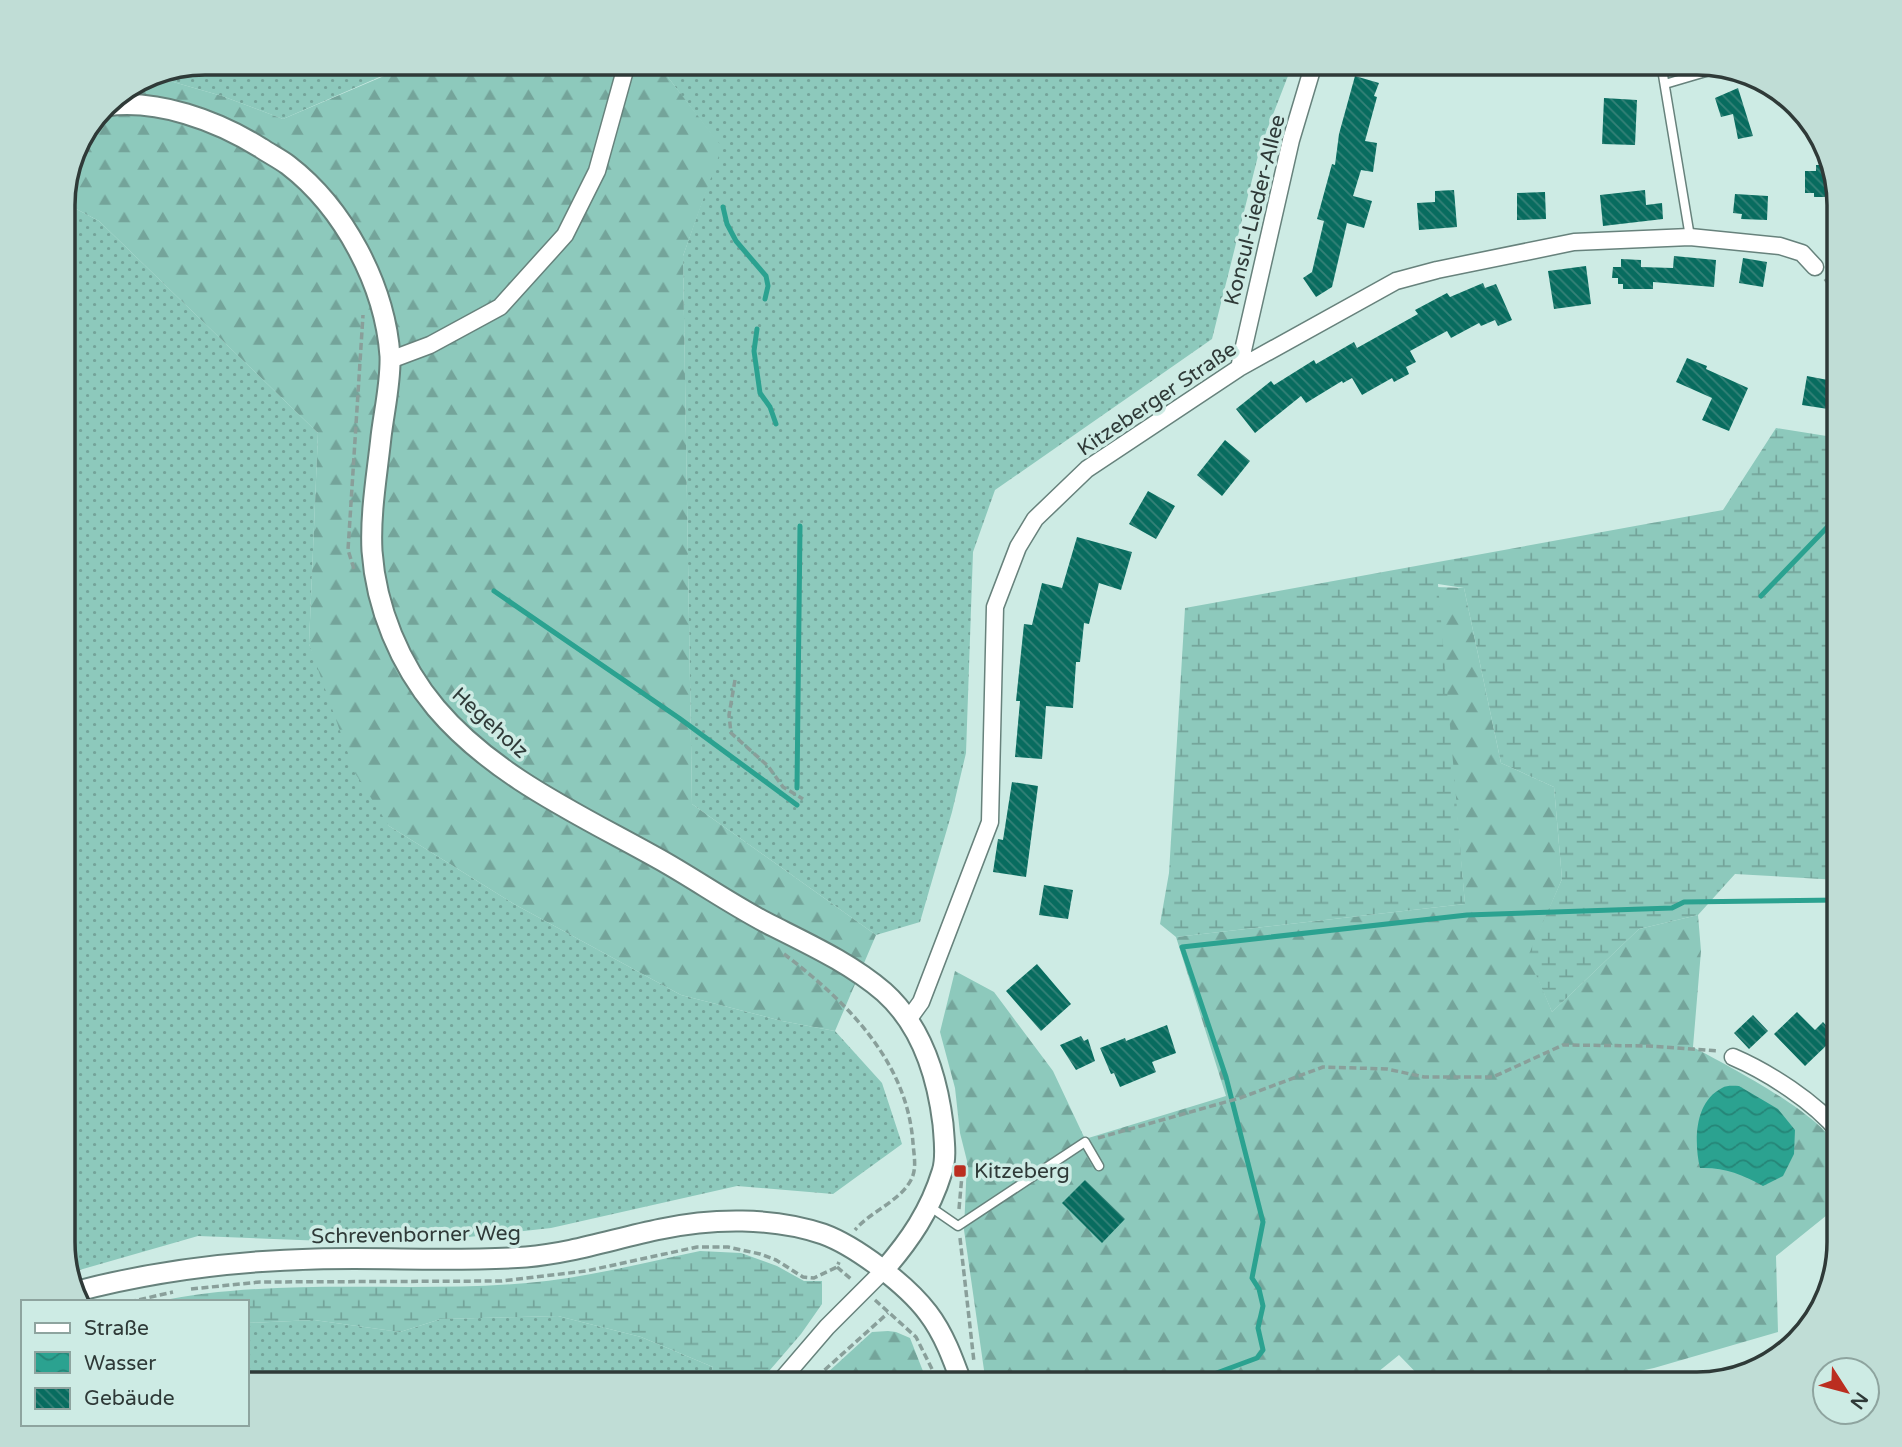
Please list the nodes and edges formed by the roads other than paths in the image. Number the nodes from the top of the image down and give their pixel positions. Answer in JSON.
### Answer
{"nodes":[{"id":1,"x":1310,"y":75,"type":"edge"},
{"id":2,"x":1663,"y":75,"type":"edge"},
{"id":3,"x":1696,"y":75,"type":"edge"},
{"id":4,"x":623,"y":76,"type":"edge"},
{"id":5,"x":1665,"y":84,"type":"junction"},
{"id":6,"x":124,"y":103,"type":"edge"},
{"id":7,"x":1690,"y":237,"type":"junction"},
{"id":8,"x":1815,"y":267,"type":"road end"},
{"id":9,"x":390,"y":360,"type":"junction"},
{"id":10,"x":1239,"y":368,"type":"junction"},
{"id":11,"x":908,"y":1020,"type":"junction"},
{"id":12,"x":1733,"y":1057,"type":"road end"},
{"id":13,"x":1827,"y":1118,"type":"edge"},
{"id":14,"x":1099,"y":1166,"type":"dead end"},
{"id":15,"x":929,"y":1206,"type":"junction"},
{"id":16,"x":884,"y":1270,"type":"junction"},
{"id":17,"x":84,"y":1290,"type":"edge"},
{"id":18,"x":788,"y":1372,"type":"edge"},
{"id":19,"x":963,"y":1372,"type":"edge"}],
"edges":[{"from":1,"to":10,"type":"street","name":"Konsul-Lieder-Allee"},
{"from":2,"to":5,"type":"lane"},
{"from":3,"to":5,"type":"lane"},
{"from":4,"to":9,"type":"street"},
{"from":5,"to":7,"type":"lane"},
{"from":6,"to":9,"type":"street","name":"Hegeholz"},
{"from":7,"to":8,"type":"street","name":"Kitzeberger Straße"},
{"from":7,"to":10,"type":"street","name":"Kitzeberger Straße"},
{"from":9,"to":11,"type":"street","name":"Hegeholz"},
{"from":10,"to":11,"type":"street","name":"Kitzeberger Straße"},
{"from":11,"to":15,"type":"street","name":"Hegeholz"},
{"from":12,"to":13,"type":"street"},
{"from":14,"to":15,"type":"lane"},
{"from":15,"to":16,"type":"street","name":"Hegeholz"},
{"from":16,"to":17,"type":"street","name":"Schrevenborner Weg"},
{"from":16,"to":18,"type":"street"},
{"from":16,"to":19,"type":"street","name":"Schrevenborner Weg"}]}
